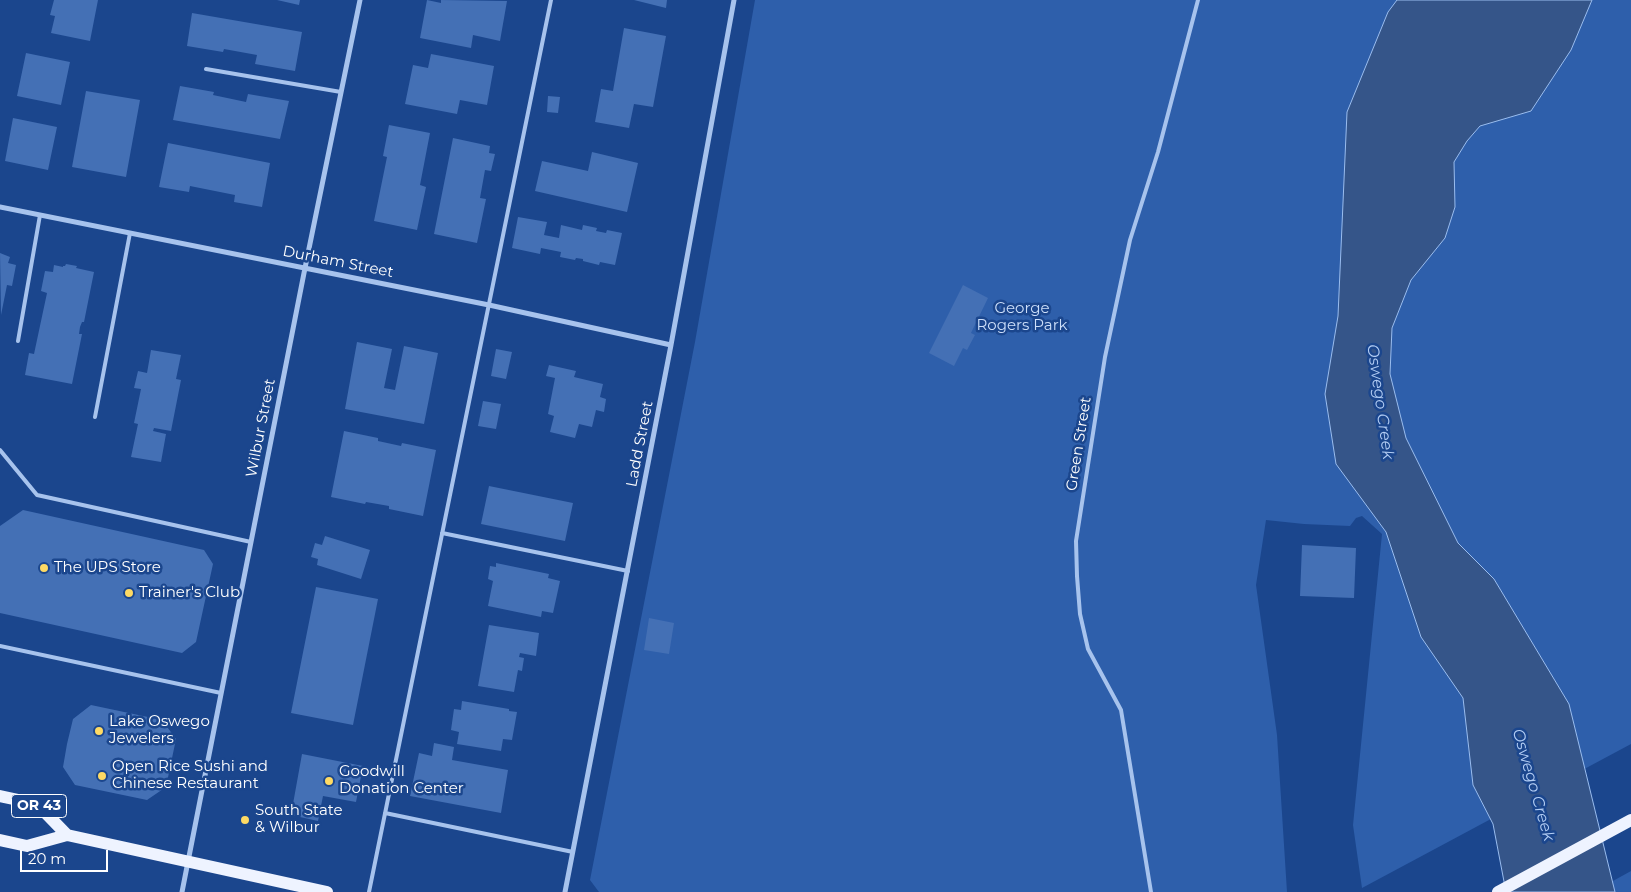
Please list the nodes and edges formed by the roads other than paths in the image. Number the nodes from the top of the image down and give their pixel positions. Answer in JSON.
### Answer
{"nodes":[{"id":1,"x":360,"y":0,"type":"edge"},
{"id":2,"x":551,"y":0,"type":"edge"},
{"id":3,"x":734,"y":0,"type":"edge"},
{"id":4,"x":1198,"y":0,"type":"edge"},
{"id":5,"x":206,"y":69,"type":"dead end"},
{"id":6,"x":341,"y":92,"type":"junction"},
{"id":7,"x":0,"y":206,"type":"edge"},
{"id":8,"x":40,"y":214,"type":"junction"},
{"id":9,"x":130,"y":233,"type":"junction"},
{"id":10,"x":305,"y":268,"type":"junction"},
{"id":11,"x":488,"y":305,"type":"junction"},
{"id":12,"x":18,"y":341,"type":"dead end"},
{"id":13,"x":671,"y":345,"type":"junction"},
{"id":14,"x":95,"y":417,"type":"dead end"},
{"id":15,"x":0,"y":450,"type":"edge"},
{"id":16,"x":442,"y":533,"type":"junction"},
{"id":17,"x":251,"y":542,"type":"junction"},
{"id":18,"x":628,"y":571,"type":"junction"},
{"id":19,"x":0,"y":646,"type":"edge"},
{"id":20,"x":221,"y":693,"type":"junction"},
{"id":21,"x":0,"y":796,"type":"edge"},
{"id":22,"x":385,"y":813,"type":"junction"},
{"id":23,"x":1631,"y":820,"type":"edge"},
{"id":24,"x":67,"y":835,"type":"junction"},
{"id":25,"x":0,"y":840,"type":"edge"},
{"id":26,"x":573,"y":852,"type":"junction"},
{"id":27,"x":188,"y":862,"type":"junction"},
{"id":28,"x":182,"y":892,"type":"edge"},
{"id":29,"x":327,"y":892,"type":"edge"},
{"id":30,"x":369,"y":892,"type":"edge"},
{"id":31,"x":565,"y":892,"type":"edge"},
{"id":32,"x":1151,"y":892,"type":"edge"},
{"id":33,"x":1498,"y":892,"type":"edge"}],
"edges":[{"from":1,"to":6,"type":"street","name":"Wilbur Street"},
{"from":2,"to":11,"type":"lane"},
{"from":3,"to":13,"type":"street","name":"Ladd Street"},
{"from":4,"to":32,"type":"lane","name":"Green Street"},
{"from":5,"to":6,"type":"lane"},
{"from":6,"to":10,"type":"street","name":"Wilbur Street"},
{"from":7,"to":8,"type":"street","name":"Durham Street"},
{"from":8,"to":9,"type":"street","name":"Durham Street"},
{"from":8,"to":12,"type":"lane"},
{"from":9,"to":10,"type":"street","name":"Durham Street"},
{"from":9,"to":14,"type":"lane"},
{"from":10,"to":11,"type":"street","name":"Durham Street"},
{"from":10,"to":17,"type":"street","name":"Wilbur Street"},
{"from":11,"to":13,"type":"street","name":"Durham Street"},
{"from":11,"to":16,"type":"lane"},
{"from":13,"to":18,"type":"street","name":"Ladd Street"},
{"from":15,"to":17,"type":"lane"},
{"from":16,"to":18,"type":"lane"},
{"from":16,"to":22,"type":"lane"},
{"from":17,"to":20,"type":"street","name":"Wilbur Street"},
{"from":18,"to":26,"type":"street","name":"Ladd Street"},
{"from":19,"to":20,"type":"lane"},
{"from":20,"to":27,"type":"street","name":"Wilbur Street"},
{"from":21,"to":24,"type":"main road","number":"OR 43"},
{"from":22,"to":26,"type":"lane"},
{"from":22,"to":30,"type":"lane"},
{"from":23,"to":33,"type":"main road"},
{"from":24,"to":25,"type":"main road","number":"OR 43"},
{"from":24,"to":27,"type":"main road","number":"OR 43"},
{"from":26,"to":31,"type":"street","name":"Ladd Street"},
{"from":27,"to":28,"type":"street","name":"Wilbur Street"},
{"from":27,"to":29,"type":"main road","number":"OR 43"}]}
